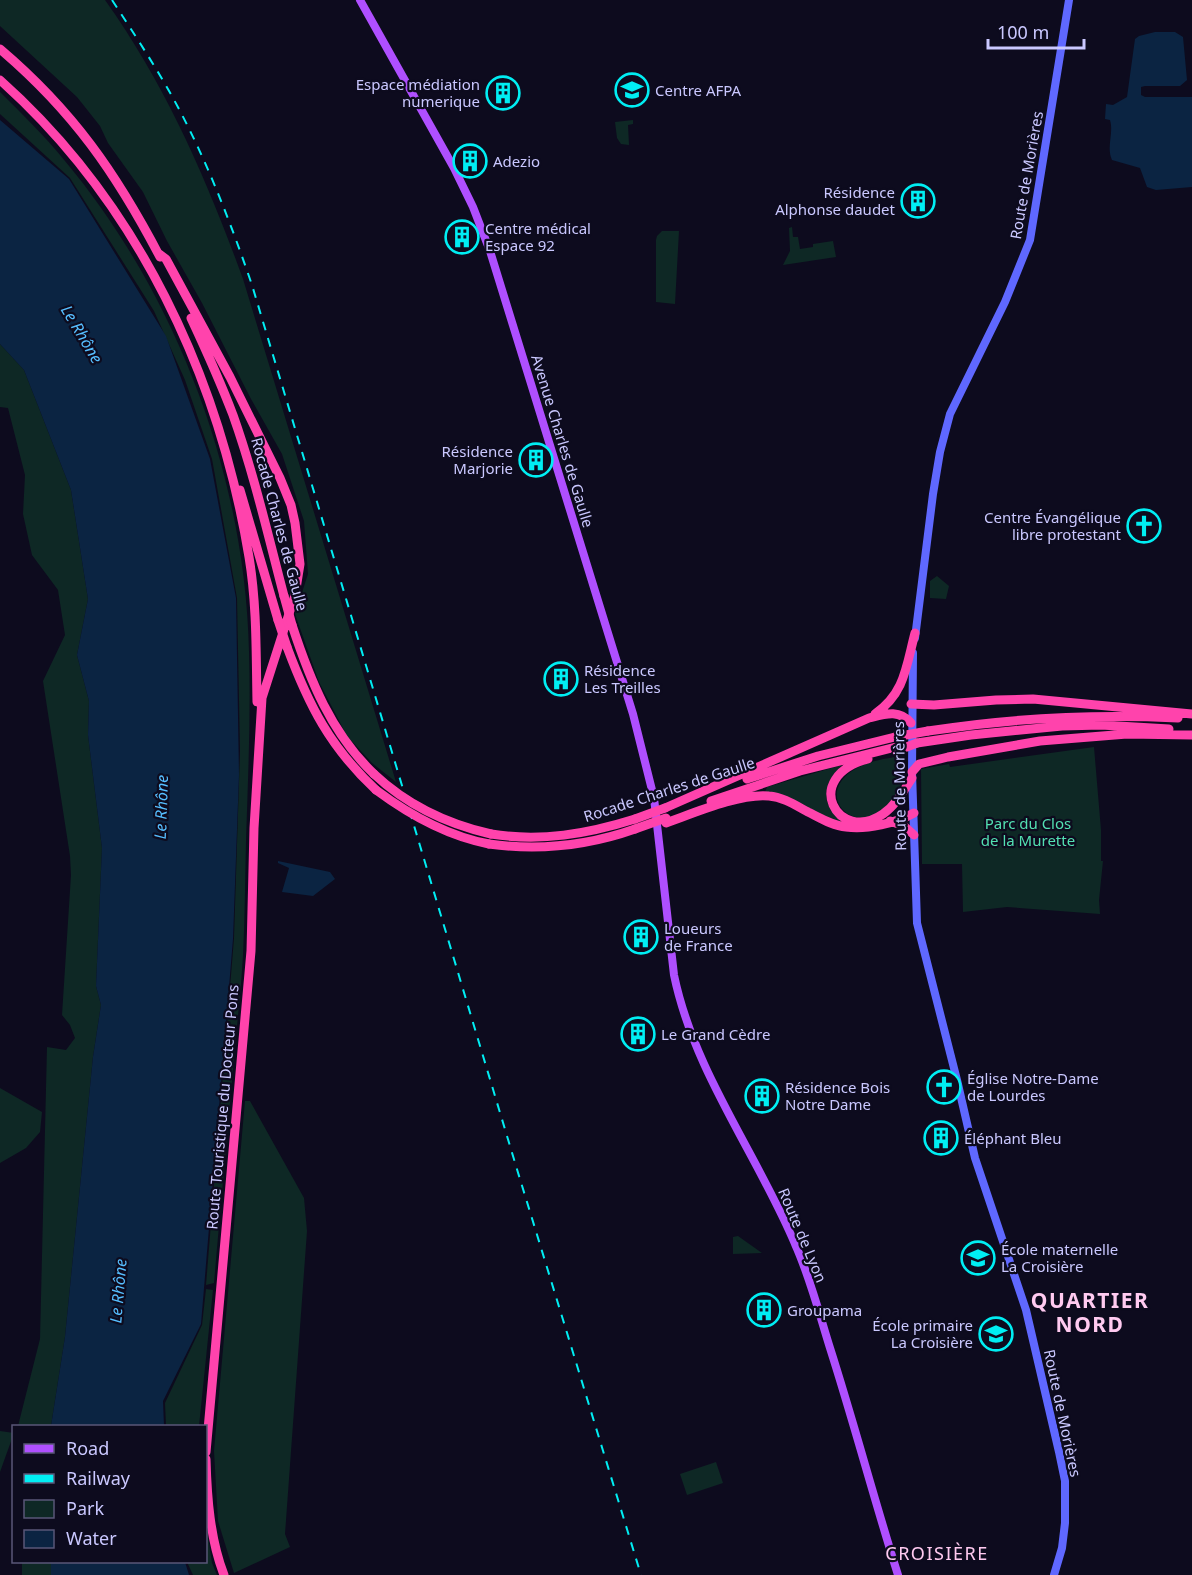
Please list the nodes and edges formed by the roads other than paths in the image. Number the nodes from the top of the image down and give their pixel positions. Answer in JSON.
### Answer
{"nodes":[{"id":1,"x":360,"y":0,"type":"edge"},
{"id":2,"x":1069,"y":0,"type":"edge"},
{"id":3,"x":0,"y":49,"type":"edge"},
{"id":4,"x":0,"y":80,"type":"edge"},
{"id":5,"x":158,"y":254,"type":"junction"},
{"id":6,"x":224,"y":442,"type":"junction"},
{"id":7,"x":915,"y":633,"type":"junction"},
{"id":8,"x":911,"y":704,"type":"junction"},
{"id":9,"x":1192,"y":714,"type":"edge"},
{"id":10,"x":869,"y":718,"type":"junction"},
{"id":11,"x":1192,"y":719,"type":"edge"},
{"id":12,"x":911,"y":723,"type":"junction"},
{"id":13,"x":1192,"y":730,"type":"edge"},
{"id":14,"x":1192,"y":735,"type":"edge"},
{"id":15,"x":928,"y":736,"type":"junction"},
{"id":16,"x":896,"y":745,"type":"junction"},
{"id":17,"x":257,"y":764,"type":"junction"},
{"id":18,"x":912,"y":775,"type":"junction"},
{"id":19,"x":755,"y":782,"type":"junction"},
{"id":20,"x":716,"y":795,"type":"junction"},
{"id":21,"x":914,"y":813,"type":"junction"},
{"id":22,"x":666,"y":816,"type":"junction"},
{"id":23,"x":890,"y":821,"type":"junction"},
{"id":24,"x":635,"y":827,"type":"junction"},
{"id":25,"x":914,"y":835,"type":"junction"},
{"id":26,"x":490,"y":839,"type":"junction"},
{"id":27,"x":668,"y":914,"type":"joint"},
{"id":28,"x":207,"y":1441,"type":"edge"},
{"id":29,"x":207,"y":1492,"type":"edge"},
{"id":30,"x":224,"y":1575,"type":"edge"},
{"id":31,"x":898,"y":1575,"type":"edge"},
{"id":32,"x":1054,"y":1575,"type":"edge"}],
"edges":[{"from":1,"to":27,"type":"main road","name":"Avenue Charles de Gaulle"},
{"from":2,"to":7,"type":"main road","name":"Route de Morières"},
{"from":3,"to":5,"type":"highway"},
{"from":4,"to":6,"type":"highway"},
{"from":5,"to":17,"type":"highway"},
{"from":5,"to":26,"type":"highway","name":"Rocade Charles de Gaulle","bridge":true},
{"from":6,"to":17,"type":"highway"},
{"from":6,"to":26,"type":"highway","name":"Rocade Charles de Gaulle","bridge":true},
{"from":7,"to":8,"type":"main road","name":"Route de Morières"},
{"from":7,"to":10,"type":"highway"},
{"from":8,"to":9,"type":"highway"},
{"from":8,"to":12,"type":"main road","name":"Route de Morières"},
{"from":10,"to":12,"type":"highway"},
{"from":10,"to":19,"type":"highway"},
{"from":11,"to":15,"type":"highway","name":"Rocade Charles de Gaulle"},
{"from":12,"to":18,"type":"main road","name":"Route de Morières"},
{"from":13,"to":15,"type":"highway","name":"Rocade Charles de Gaulle"},
{"from":14,"to":18,"type":"highway"},
{"from":15,"to":16,"type":"highway","name":"Rocade Charles de Gaulle","bridge":true},
{"from":15,"to":16,"type":"highway","name":"Rocade Charles de Gaulle","bridge":true},
{"from":16,"to":18,"type":"highway"},
{"from":16,"to":19,"type":"highway","name":"Rocade Charles de Gaulle"},
{"from":17,"to":28,"type":"highway","name":"Route Touristique du Docteur Pons"},
{"from":18,"to":21,"type":"main road","name":"Route de Morières"},
{"from":19,"to":20,"type":"highway","name":"Rocade Charles de Gaulle"},
{"from":19,"to":20,"type":"highway"},
{"from":19,"to":23,"type":"highway"},
{"from":20,"to":22,"type":"highway"},
{"from":20,"to":22,"type":"highway","name":"Rocade Charles de Gaulle"},
{"from":21,"to":23,"type":"highway"},
{"from":21,"to":25,"type":"main road","name":"Route de Morières"},
{"from":22,"to":24,"type":"highway","bridge":true},
{"from":22,"to":24,"type":"highway","name":"Rocade Charles de Gaulle","bridge":true},
{"from":23,"to":25,"type":"highway"},
{"from":24,"to":26,"type":"highway","name":"Rocade Charles de Gaulle"},
{"from":24,"to":26,"type":"highway","name":"Rocade Charles de Gaulle"},
{"from":25,"to":32,"type":"main road","name":"Route de Morières"},
{"from":27,"to":31,"type":"main road","name":"Route de Lyon"},
{"from":29,"to":30,"type":"highway"}]}
